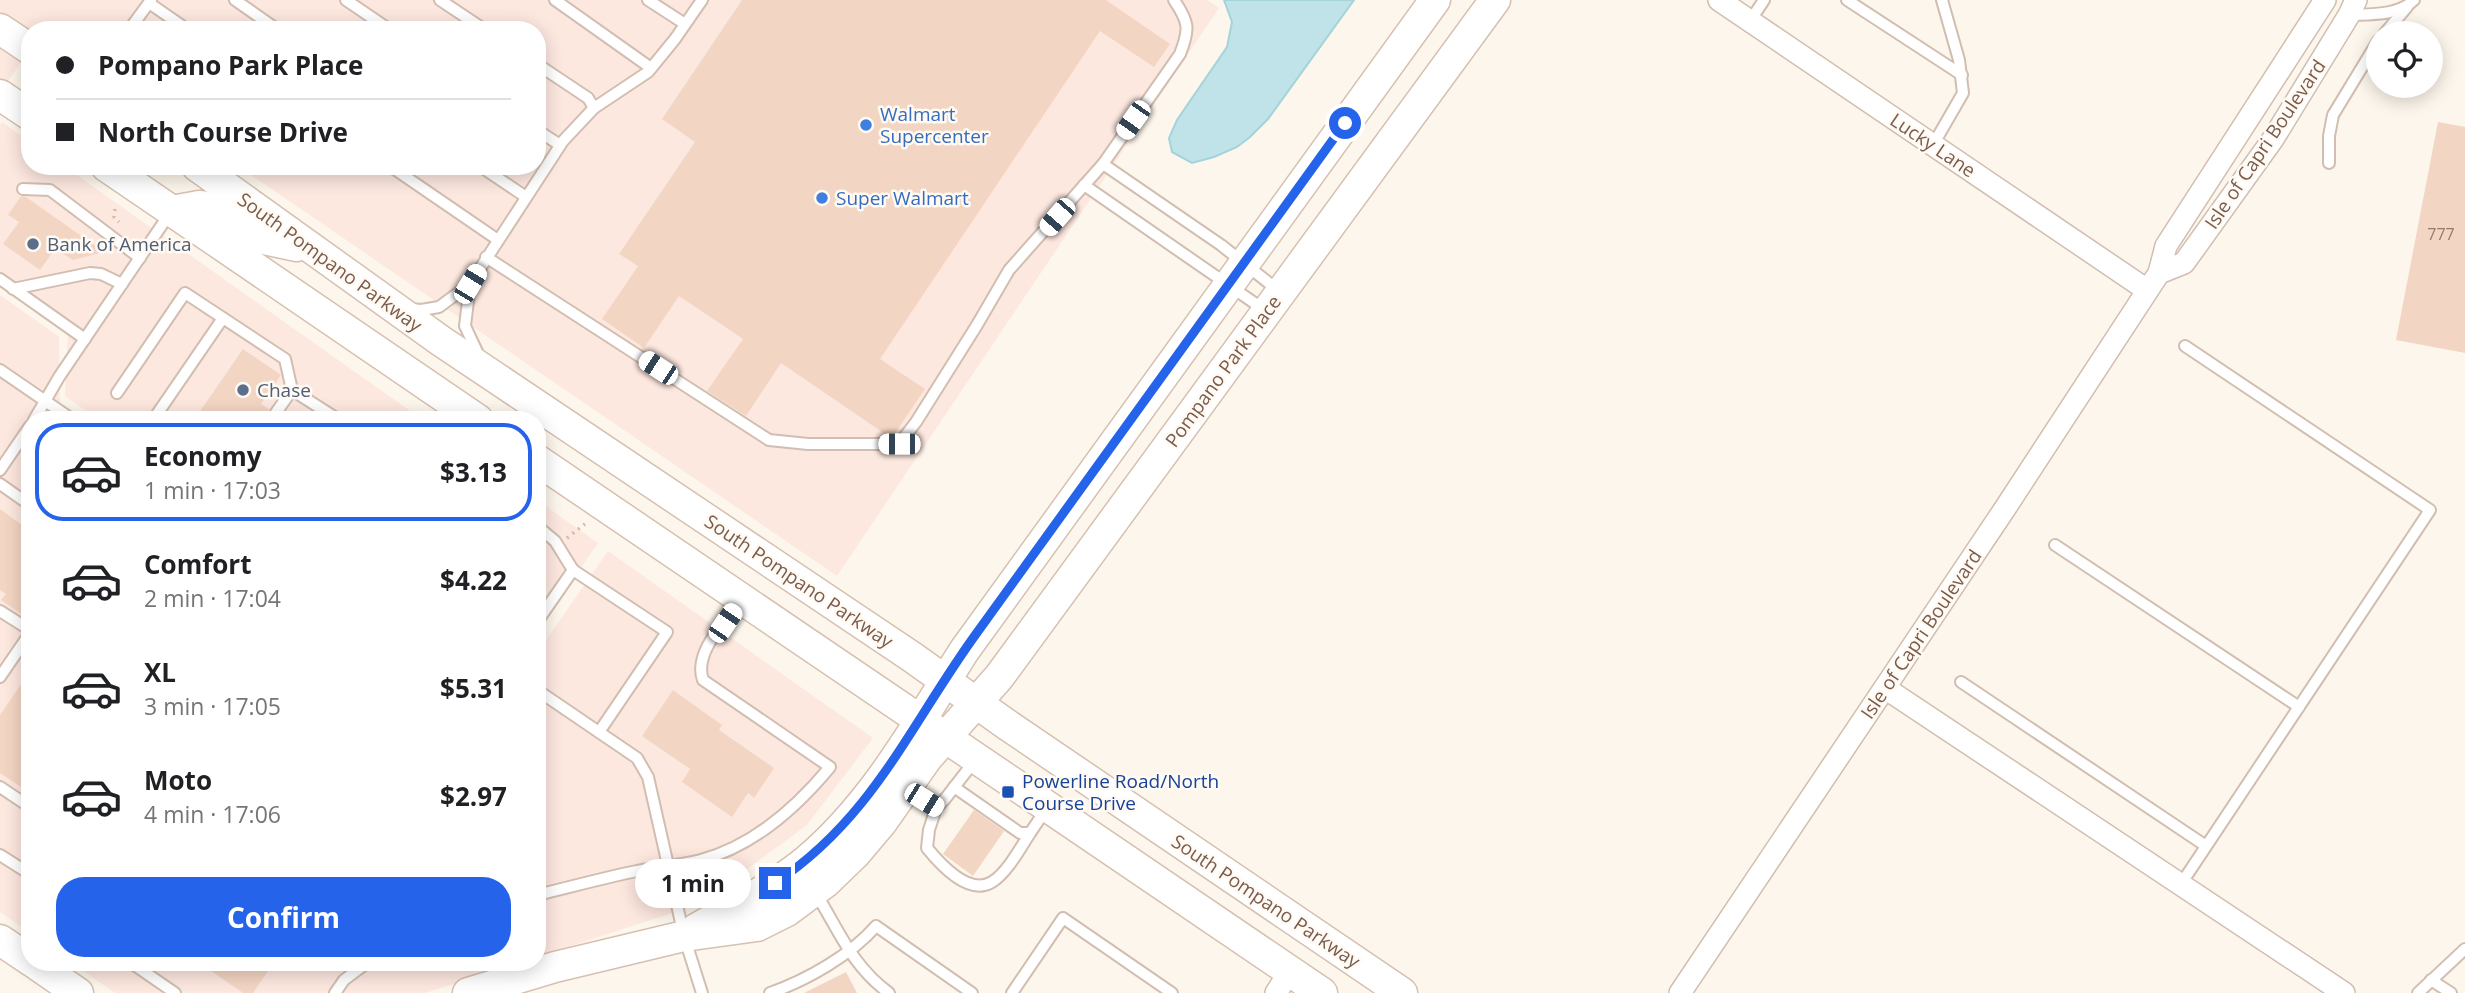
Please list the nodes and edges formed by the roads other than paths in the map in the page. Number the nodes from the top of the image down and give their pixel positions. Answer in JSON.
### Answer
{"nodes":[{"id":1,"x":235,"y":0,"type":"edge"},
{"id":2,"x":346,"y":0,"type":"edge"},
{"id":3,"x":440,"y":0,"type":"edge"},
{"id":4,"x":555,"y":0,"type":"edge"},
{"id":5,"x":648,"y":0,"type":"edge"},
{"id":6,"x":702,"y":0,"type":"edge"},
{"id":7,"x":1174,"y":0,"type":"edge"},
{"id":8,"x":1436,"y":0,"type":"edge"},
{"id":9,"x":1495,"y":0,"type":"edge"},
{"id":10,"x":1719,"y":0,"type":"edge"},
{"id":11,"x":1764,"y":0,"type":"edge"},
{"id":12,"x":1847,"y":0,"type":"edge"},
{"id":13,"x":1942,"y":0,"type":"edge"},
{"id":14,"x":2325,"y":0,"type":"edge"},
{"id":15,"x":150,"y":2,"type":"edge"},
{"id":16,"x":2410,"y":4,"type":"edge"},
{"id":17,"x":2352,"y":7,"type":"edge"},
{"id":18,"x":136,"y":21,"type":"edge"},
{"id":19,"x":176,"y":21,"type":"edge"},
{"id":20,"x":265,"y":21,"type":"edge"},
{"id":21,"x":377,"y":21,"type":"edge"},
{"id":22,"x":472,"y":21,"type":"edge"},
{"id":23,"x":1750,"y":21,"type":"junction"},
{"id":24,"x":2395,"y":21,"type":"edge"},
{"id":25,"x":685,"y":24,"type":"junction"},
{"id":26,"x":0,"y":29,"type":"edge"},
{"id":27,"x":21,"y":43,"type":"edge"},
{"id":28,"x":2366,"y":61,"type":"edge"},
{"id":29,"x":651,"y":68,"type":"junction"},
{"id":30,"x":546,"y":70,"type":"edge"},
{"id":31,"x":1962,"y":75,"type":"junction"},
{"id":32,"x":0,"y":95,"type":"edge"},
{"id":33,"x":594,"y":108,"type":"junction"},
{"id":34,"x":21,"y":109,"type":"edge"},
{"id":35,"x":546,"y":136,"type":"edge"},
{"id":36,"x":560,"y":145,"type":"junction"},
{"id":37,"x":1933,"y":145,"type":"junction"},
{"id":38,"x":2329,"y":163,"type":"dead end"},
{"id":39,"x":1102,"y":164,"type":"junction"},
{"id":40,"x":546,"y":166,"type":"edge"},
{"id":41,"x":119,"y":175,"type":"edge"},
{"id":42,"x":209,"y":175,"type":"edge"},
{"id":43,"x":403,"y":175,"type":"edge"},
{"id":44,"x":493,"y":175,"type":"edge"},
{"id":45,"x":540,"y":175,"type":"edge"},
{"id":46,"x":1084,"y":185,"type":"junction"},
{"id":47,"x":23,"y":189,"type":"dead end"},
{"id":48,"x":526,"y":197,"type":"junction"},
{"id":49,"x":172,"y":211,"type":"junction"},
{"id":50,"x":498,"y":240,"type":"junction"},
{"id":51,"x":310,"y":248,"type":"junction"},
{"id":52,"x":486,"y":257,"type":"junction"},
{"id":53,"x":140,"y":258,"type":"junction"},
{"id":54,"x":1235,"y":275,"type":"junction"},
{"id":55,"x":0,"y":279,"type":"edge"},
{"id":56,"x":2153,"y":281,"type":"junction"},
{"id":57,"x":122,"y":284,"type":"junction"},
{"id":58,"x":470,"y":284,"type":"junction"},
{"id":59,"x":13,"y":289,"type":"junction"},
{"id":60,"x":1274,"y":302,"type":"junction"},
{"id":61,"x":393,"y":307,"type":"junction"},
{"id":62,"x":223,"y":318,"type":"junction"},
{"id":63,"x":85,"y":339,"type":"junction"},
{"id":64,"x":2185,"y":346,"type":"dead end"},
{"id":65,"x":0,"y":370,"type":"edge"},
{"id":66,"x":486,"y":370,"type":"junction"},
{"id":67,"x":292,"y":390,"type":"junction"},
{"id":68,"x":117,"y":393,"type":"dead end"},
{"id":69,"x":46,"y":402,"type":"junction"},
{"id":70,"x":40,"y":411,"type":"edge"},
{"id":71,"x":60,"y":411,"type":"edge"},
{"id":72,"x":159,"y":411,"type":"edge"},
{"id":73,"x":277,"y":411,"type":"edge"},
{"id":74,"x":325,"y":411,"type":"edge"},
{"id":75,"x":461,"y":411,"type":"edge"},
{"id":76,"x":21,"y":439,"type":"edge"},
{"id":77,"x":546,"y":466,"type":"edge"},
{"id":78,"x":0,"y":470,"type":"edge"},
{"id":79,"x":0,"y":484,"type":"edge"},
{"id":80,"x":21,"y":499,"type":"edge"},
{"id":81,"x":546,"y":534,"type":"edge"},
{"id":82,"x":2056,"y":545,"type":"dead end"},
{"id":83,"x":573,"y":570,"type":"junction"},
{"id":84,"x":742,"y":598,"type":"junction"},
{"id":85,"x":546,"y":609,"type":"edge"},
{"id":86,"x":0,"y":611,"type":"edge"},
{"id":87,"x":21,"y":626,"type":"edge"},
{"id":88,"x":21,"y":645,"type":"edge"},
{"id":89,"x":0,"y":676,"type":"edge"},
{"id":90,"x":945,"y":681,"type":"junction"},
{"id":91,"x":1961,"y":682,"type":"dead end"},
{"id":92,"x":1885,"y":688,"type":"junction"},
{"id":93,"x":546,"y":696,"type":"edge"},
{"id":94,"x":977,"y":704,"type":"junction"},
{"id":95,"x":2299,"y":707,"type":"junction"},
{"id":96,"x":921,"y":719,"type":"junction"},
{"id":97,"x":599,"y":732,"type":"junction"},
{"id":98,"x":946,"y":737,"type":"junction"},
{"id":99,"x":976,"y":758,"type":"junction"},
{"id":100,"x":954,"y":787,"type":"junction"},
{"id":101,"x":0,"y":788,"type":"edge"},
{"id":102,"x":906,"y":788,"type":"junction"},
{"id":103,"x":21,"y":801,"type":"edge"},
{"id":104,"x":1048,"y":806,"type":"junction"},
{"id":105,"x":936,"y":807,"type":"junction"},
{"id":106,"x":1030,"y":833,"type":"junction"},
{"id":107,"x":2206,"y":846,"type":"junction"},
{"id":108,"x":0,"y":855,"type":"edge"},
{"id":109,"x":21,"y":868,"type":"edge"},
{"id":110,"x":667,"y":868,"type":"junction"},
{"id":111,"x":2181,"y":884,"type":"junction"},
{"id":112,"x":546,"y":893,"type":"edge"},
{"id":113,"x":822,"y":903,"type":"junction"},
{"id":114,"x":684,"y":936,"type":"junction"},
{"id":115,"x":0,"y":940,"type":"edge"},
{"id":116,"x":2465,"y":949,"type":"edge"},
{"id":117,"x":849,"y":951,"type":"junction"},
{"id":118,"x":21,"y":954,"type":"edge"},
{"id":119,"x":546,"y":963,"type":"edge"},
{"id":120,"x":46,"y":971,"type":"edge"},
{"id":121,"x":143,"y":971,"type":"edge"},
{"id":122,"x":356,"y":971,"type":"edge"},
{"id":123,"x":505,"y":971,"type":"edge"},
{"id":124,"x":2431,"y":980,"type":"junction"},
{"id":125,"x":1283,"y":982,"type":"edge"},
{"id":126,"x":1319,"y":992,"type":"edge"},
{"id":127,"x":78,"y":993,"type":"edge"},
{"id":128,"x":175,"y":993,"type":"edge"},
{"id":129,"x":335,"y":993,"type":"edge"},
{"id":130,"x":468,"y":993,"type":"edge"},
{"id":131,"x":702,"y":993,"type":"edge"},
{"id":132,"x":770,"y":993,"type":"edge"},
{"id":133,"x":889,"y":993,"type":"edge"},
{"id":134,"x":972,"y":993,"type":"edge"},
{"id":135,"x":1012,"y":993,"type":"edge"},
{"id":136,"x":1172,"y":993,"type":"edge"},
{"id":137,"x":1402,"y":993,"type":"edge"},
{"id":138,"x":1680,"y":993,"type":"edge"},
{"id":139,"x":2344,"y":993,"type":"edge"},
{"id":140,"x":2418,"y":993,"type":"edge"},
{"id":141,"x":2451,"y":993,"type":"edge"}],
"edges":[{"from":1,"to":20,"type":"lane"},
{"from":2,"to":21,"type":"lane"},
{"from":3,"to":22,"type":"lane"},
{"from":4,"to":29,"type":"lane"},
{"from":5,"to":25,"type":"lane"},
{"from":6,"to":25,"type":"lane"},
{"from":7,"to":39,"type":"lane"},
{"from":8,"to":54,"type":"main road"},
{"from":9,"to":60,"type":"main road","name":"Pompano Park Place"},
{"from":10,"to":23,"type":"street","name":"Lucky Lane"},
{"from":11,"to":23,"type":"lane"},
{"from":12,"to":31,"type":"lane"},
{"from":13,"to":31,"type":"lane"},
{"from":14,"to":56,"type":"street","name":"Isle of Capri Boulevard"},
{"from":15,"to":18,"type":"lane"},
{"from":15,"to":19,"type":"lane"},
{"from":16,"to":17,"type":"lane"},
{"from":16,"to":24,"type":"lane"},
{"from":17,"to":56,"type":"street","name":"Isle of Capri Boulevard"},
{"from":23,"to":37,"type":"street","name":"Lucky Lane"},
{"from":25,"to":29,"type":"lane"},
{"from":26,"to":27,"type":"main road"},
{"from":28,"to":38,"type":"lane"},
{"from":29,"to":33,"type":"lane"},
{"from":30,"to":33,"type":"lane"},
{"from":31,"to":37,"type":"lane"},
{"from":32,"to":34,"type":"main road"},
{"from":33,"to":36,"type":"lane"},
{"from":35,"to":36,"type":"lane"},
{"from":36,"to":40,"type":"lane"},
{"from":37,"to":56,"type":"street","name":"Lucky Lane"},
{"from":39,"to":46,"type":"lane"},
{"from":39,"to":54,"type":"lane"},
{"from":41,"to":49,"type":"main road"},
{"from":42,"to":51,"type":"main road","name":"South Pompano Parkway"},
{"from":43,"to":50,"type":"lane"},
{"from":44,"to":48,"type":"lane"},
{"from":45,"to":48,"type":"lane"},
{"from":46,"to":52,"type":"lane"},
{"from":46,"to":54,"type":"lane"},
{"from":47,"to":53,"type":"lane"},
{"from":48,"to":50,"type":"lane"},
{"from":49,"to":51,"type":"main road"},
{"from":49,"to":53,"type":"lane"},
{"from":49,"to":75,"type":"main road"},
{"from":50,"to":52,"type":"lane"},
{"from":51,"to":61,"type":"main road","name":"South Pompano Parkway"},
{"from":52,"to":58,"type":"lane"},
{"from":53,"to":57,"type":"lane"},
{"from":54,"to":60,"type":"lane"},
{"from":54,"to":60,"type":"lane"},
{"from":54,"to":90,"type":"main road"},
{"from":55,"to":59,"type":"lane"},
{"from":56,"to":92,"type":"street","name":"Isle of Capri Boulevard"},
{"from":57,"to":59,"type":"lane"},
{"from":57,"to":63,"type":"lane"},
{"from":58,"to":61,"type":"lane"},
{"from":58,"to":66,"type":"lane"},
{"from":59,"to":63,"type":"lane"},
{"from":60,"to":94,"type":"main road","name":"Pompano Park Place"},
{"from":61,"to":66,"type":"main road","name":"South Pompano Parkway"},
{"from":62,"to":67,"type":"lane"},
{"from":62,"to":68,"type":"lane"},
{"from":62,"to":72,"type":"lane"},
{"from":63,"to":69,"type":"lane"},
{"from":64,"to":95,"type":"lane"},
{"from":65,"to":69,"type":"lane"},
{"from":66,"to":90,"type":"main road","name":"South Pompano Parkway"},
{"from":67,"to":73,"type":"lane"},
{"from":67,"to":74,"type":"lane"},
{"from":69,"to":70,"type":"lane"},
{"from":69,"to":71,"type":"lane"},
{"from":76,"to":78,"type":"lane"},
{"from":77,"to":84,"type":"main road"},
{"from":79,"to":80,"type":"lane"},
{"from":81,"to":83,"type":"lane"},
{"from":82,"to":95,"type":"lane"},
{"from":83,"to":85,"type":"lane"},
{"from":83,"to":97,"type":"lane"},
{"from":84,"to":96,"type":"main road"},
{"from":84,"to":110,"type":"lane"},
{"from":86,"to":87,"type":"lane"},
{"from":88,"to":89,"type":"lane"},
{"from":90,"to":94,"type":"main road","name":"South Pompano Parkway"},
{"from":90,"to":96,"type":"main road"},
{"from":91,"to":107,"type":"lane"},
{"from":92,"to":111,"type":"street"},
{"from":92,"to":138,"type":"street","name":"Isle of Capri Boulevard"},
{"from":93,"to":97,"type":"lane"},
{"from":94,"to":98,"type":"main road","name":"Pompano Park Place"},
{"from":94,"to":137,"type":"main road","name":"South Pompano Parkway"},
{"from":95,"to":107,"type":"lane"},
{"from":96,"to":98,"type":"main road"},
{"from":96,"to":114,"type":"main road"},
{"from":97,"to":110,"type":"lane"},
{"from":98,"to":99,"type":"main road"},
{"from":98,"to":102,"type":"main road","name":"Pompano Park Place"},
{"from":99,"to":100,"type":"lane"},
{"from":99,"to":104,"type":"main road"},
{"from":100,"to":105,"type":"lane"},
{"from":100,"to":106,"type":"lane"},
{"from":101,"to":103,"type":"lane"},
{"from":102,"to":105,"type":"lane"},
{"from":102,"to":113,"type":"main road","name":"Pompano Park Place"},
{"from":104,"to":106,"type":"lane"},
{"from":104,"to":125,"type":"main road"},
{"from":105,"to":106,"type":"lane"},
{"from":107,"to":111,"type":"lane"},
{"from":108,"to":109,"type":"lane"},
{"from":110,"to":112,"type":"lane"},
{"from":110,"to":114,"type":"lane"},
{"from":111,"to":139,"type":"street"},
{"from":113,"to":114,"type":"main road","name":"Pompano Park Place"},
{"from":113,"to":117,"type":"lane"},
{"from":114,"to":119,"type":"main road"},
{"from":114,"to":131,"type":"lane"},
{"from":115,"to":118,"type":"main road"},
{"from":116,"to":124,"type":"lane"},
{"from":117,"to":132,"type":"lane"},
{"from":117,"to":133,"type":"lane"},
{"from":117,"to":134,"type":"lane"},
{"from":120,"to":127,"type":"main road"},
{"from":121,"to":128,"type":"lane"},
{"from":122,"to":129,"type":"lane"},
{"from":123,"to":130,"type":"main road"},
{"from":124,"to":140,"type":"lane"},
{"from":124,"to":141,"type":"lane"},
{"from":125,"to":126,"type":"main road"},
{"from":135,"to":136,"type":"lane"}]}
